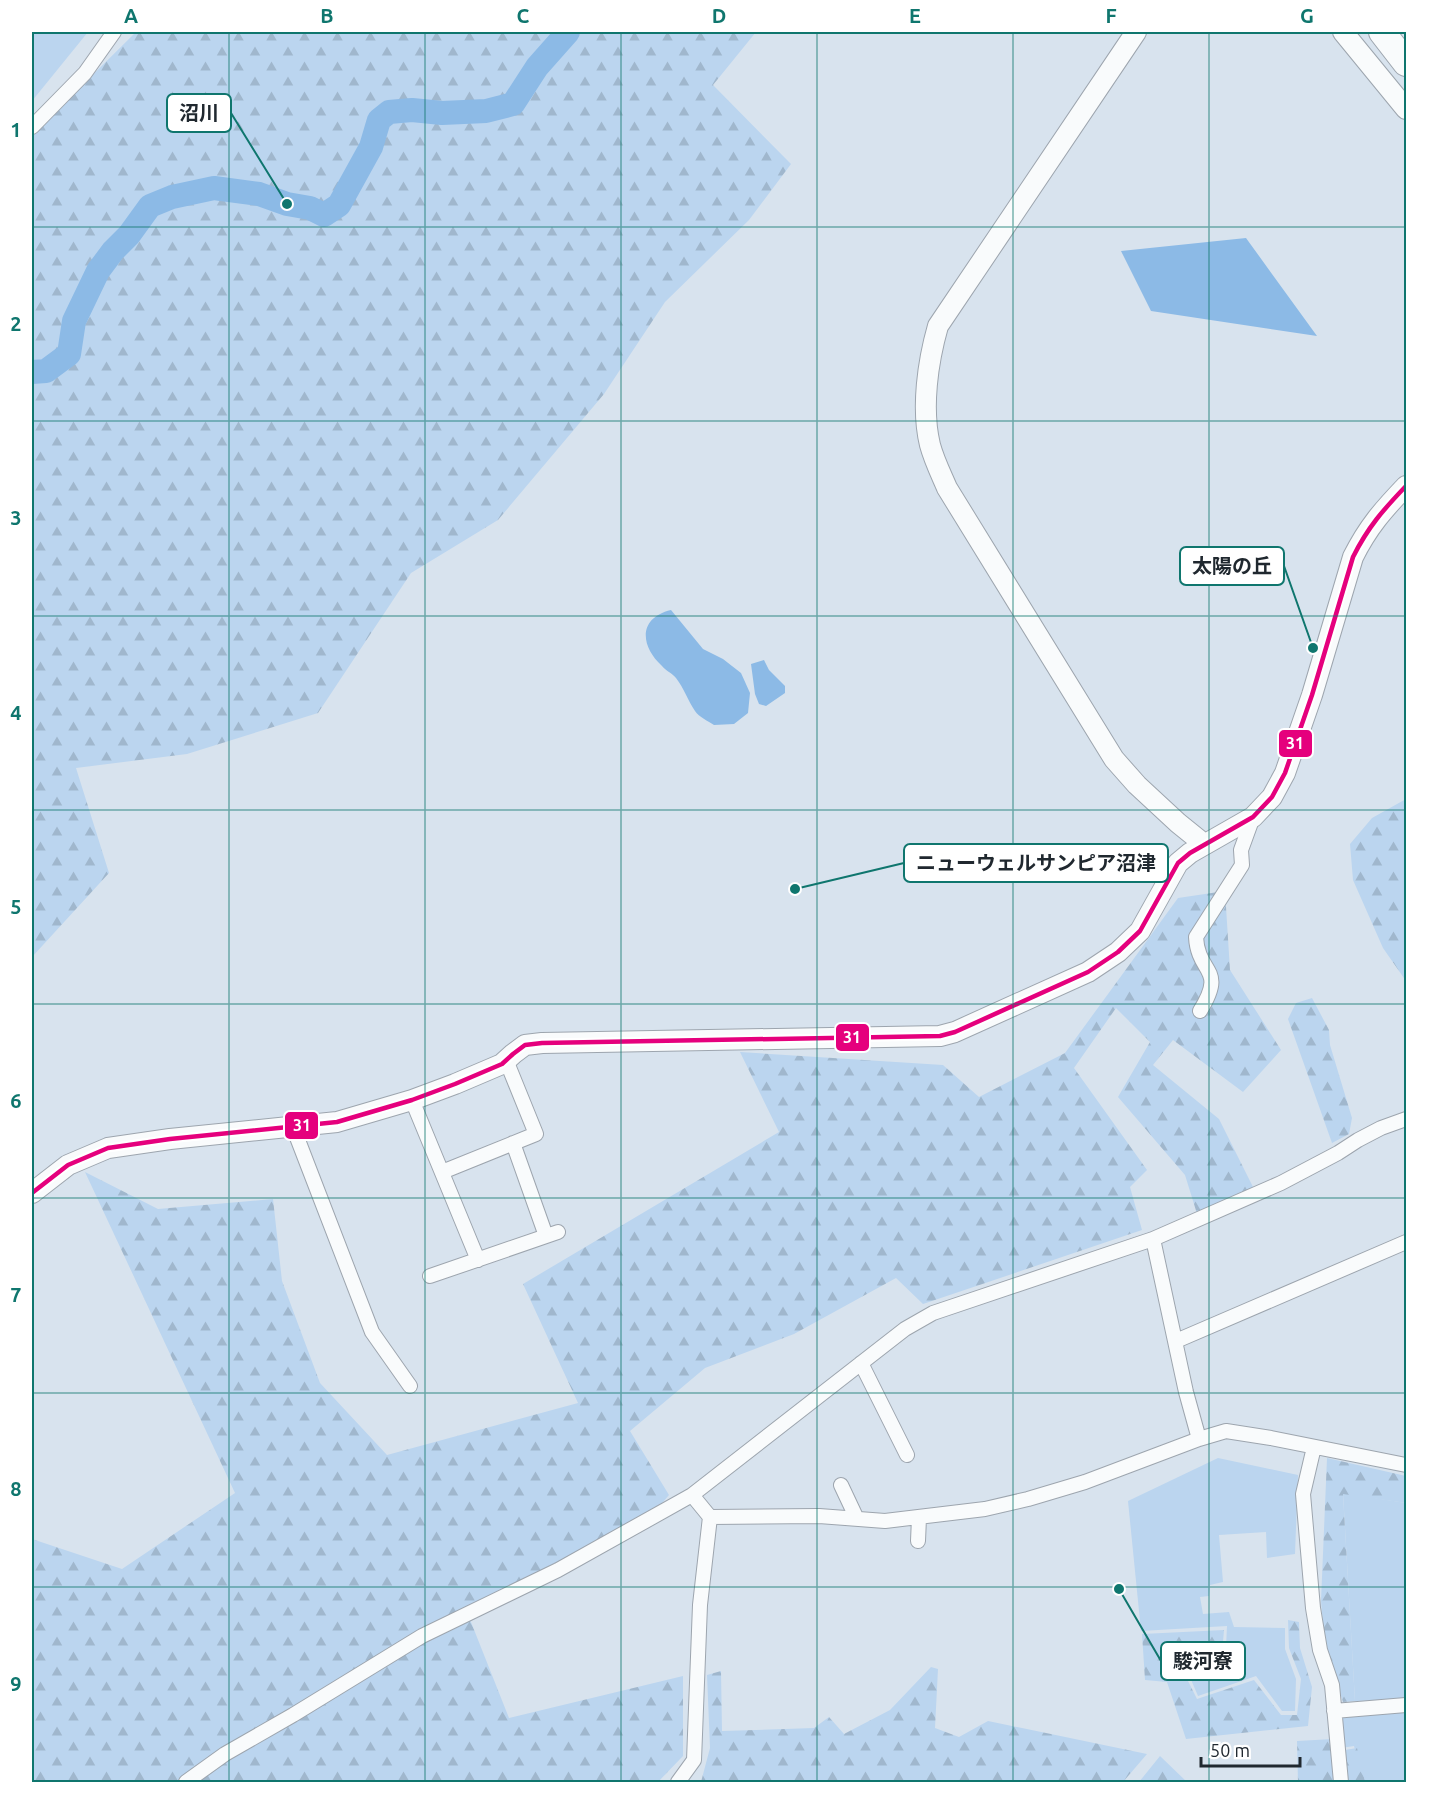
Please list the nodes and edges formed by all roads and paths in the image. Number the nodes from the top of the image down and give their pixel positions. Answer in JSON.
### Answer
{"nodes":[{"id":1,"x":114,"y":32,"type":"edge"},
{"id":2,"x":1136,"y":32,"type":"edge"},
{"id":3,"x":1343,"y":32,"type":"edge"},
{"id":4,"x":1382,"y":32,"type":"edge"},
{"id":5,"x":1401,"y":32,"type":"edge"},
{"id":6,"x":1407,"y":38,"type":"edge"},
{"id":7,"x":1407,"y":63,"type":"edge"},
{"id":8,"x":1407,"y":109,"type":"edge"},
{"id":9,"x":32,"y":127,"type":"edge"},
{"id":10,"x":1407,"y":486,"type":"edge"},
{"id":11,"x":1253,"y":818,"type":"junction"},
{"id":12,"x":1204,"y":844,"type":"junction"},
{"id":13,"x":1200,"y":1011,"type":"dead end"},
{"id":14,"x":506,"y":1060,"type":"junction"},
{"id":15,"x":412,"y":1100,"type":"junction"},
{"id":16,"x":1407,"y":1119,"type":"edge"},
{"id":17,"x":292,"y":1127,"type":"junction"},
{"id":18,"x":513,"y":1143,"type":"junction"},
{"id":19,"x":442,"y":1172,"type":"junction"},
{"id":20,"x":32,"y":1193,"type":"edge"},
{"id":21,"x":1153,"y":1239,"type":"junction"},
{"id":22,"x":1407,"y":1242,"type":"edge"},
{"id":23,"x":478,"y":1260,"type":"junction"},
{"id":24,"x":430,"y":1276,"type":"dead end"},
{"id":25,"x":1176,"y":1341,"type":"junction"},
{"id":26,"x":861,"y":1363,"type":"junction"},
{"id":27,"x":410,"y":1386,"type":"dead end"},
{"id":28,"x":1199,"y":1439,"type":"junction"},
{"id":29,"x":1314,"y":1447,"type":"junction"},
{"id":30,"x":907,"y":1455,"type":"dead end"},
{"id":31,"x":1407,"y":1466,"type":"edge"},
{"id":32,"x":842,"y":1485,"type":"dead end"},
{"id":33,"x":692,"y":1495,"type":"junction"},
{"id":34,"x":710,"y":1517,"type":"junction"},
{"id":35,"x":919,"y":1518,"type":"junction"},
{"id":36,"x":857,"y":1519,"type":"junction"},
{"id":37,"x":918,"y":1541,"type":"dead end"},
{"id":38,"x":1407,"y":1705,"type":"edge"},
{"id":39,"x":1334,"y":1711,"type":"junction"},
{"id":40,"x":186,"y":1782,"type":"edge"},
{"id":41,"x":678,"y":1782,"type":"edge"},
{"id":42,"x":1341,"y":1782,"type":"edge"}],
"edges":[{"from":1,"to":9,"type":"street"},
{"from":2,"to":12,"type":"street"},
{"from":3,"to":8,"type":"street"},
{"from":4,"to":7,"type":"highway"},
{"from":5,"to":6,"type":"highway"},
{"from":10,"to":11,"type":"street"},
{"from":11,"to":12,"type":"street"},
{"from":11,"to":13,"type":"street"},
{"from":12,"to":14,"type":"street"},
{"from":14,"to":15,"type":"street"},
{"from":14,"to":18,"type":"street"},
{"from":15,"to":17,"type":"street"},
{"from":15,"to":19,"type":"street"},
{"from":16,"to":21,"type":"street"},
{"from":17,"to":20,"type":"street"},
{"from":17,"to":27,"type":"street"},
{"from":18,"to":19,"type":"street"},
{"from":18,"to":23,"type":"street"},
{"from":19,"to":23,"type":"street"},
{"from":21,"to":25,"type":"street"},
{"from":21,"to":26,"type":"street"},
{"from":22,"to":25,"type":"street"},
{"from":23,"to":24,"type":"street"},
{"from":25,"to":28,"type":"street"},
{"from":26,"to":30,"type":"street"},
{"from":26,"to":33,"type":"street"},
{"from":28,"to":29,"type":"street"},
{"from":28,"to":35,"type":"street"},
{"from":29,"to":31,"type":"street"},
{"from":29,"to":39,"type":"street"},
{"from":32,"to":36,"type":"street"},
{"from":33,"to":34,"type":"street"},
{"from":33,"to":40,"type":"street"},
{"from":34,"to":36,"type":"street"},
{"from":34,"to":41,"type":"street"},
{"from":35,"to":36,"type":"street"},
{"from":35,"to":37,"type":"street"},
{"from":38,"to":39,"type":"street"},
{"from":39,"to":42,"type":"street"}]}
